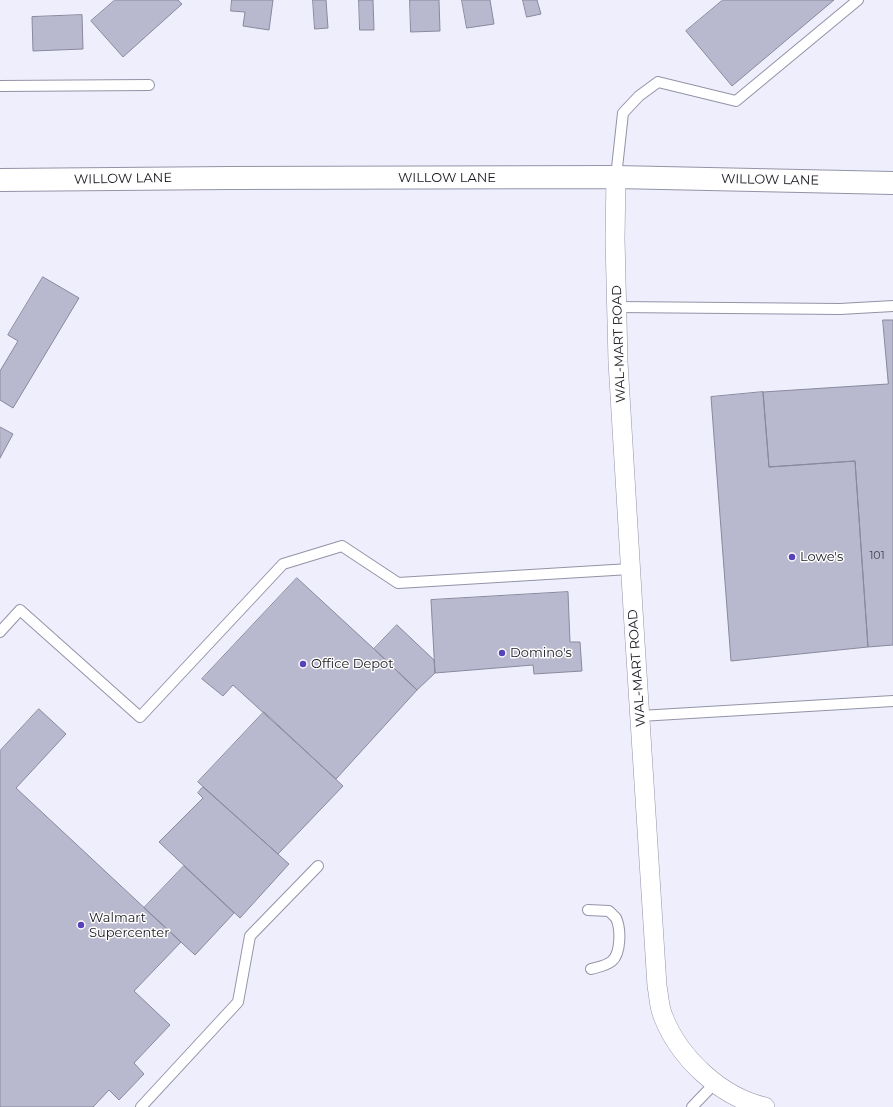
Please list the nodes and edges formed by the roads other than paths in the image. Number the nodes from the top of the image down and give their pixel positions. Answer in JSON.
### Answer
{"nodes":[{"id":1,"x":858,"y":0,"type":"edge"},
{"id":2,"x":149,"y":85,"type":"dead end"},
{"id":3,"x":0,"y":86,"type":"edge"},
{"id":4,"x":616,"y":177,"type":"junction"},
{"id":5,"x":0,"y":180,"type":"edge"},
{"id":6,"x":893,"y":183,"type":"edge"},
{"id":7,"x":893,"y":306,"type":"edge"},
{"id":8,"x":617,"y":307,"type":"junction"},
{"id":9,"x":630,"y":568,"type":"junction"},
{"id":10,"x":0,"y":632,"type":"edge"},
{"id":11,"x":893,"y":701,"type":"edge"},
{"id":12,"x":640,"y":716,"type":"junction"},
{"id":13,"x":318,"y":866,"type":"dead end"},
{"id":14,"x":588,"y":910,"type":"dead end"},
{"id":15,"x":591,"y":969,"type":"dead end"},
{"id":16,"x":715,"y":1083,"type":"junction"},
{"id":17,"x":141,"y":1107,"type":"edge"},
{"id":18,"x":692,"y":1107,"type":"edge"},
{"id":19,"x":765,"y":1107,"type":"edge"}],
"edges":[{"from":1,"to":4,"type":"lane"},
{"from":2,"to":3,"type":"lane"},
{"from":4,"to":5,"type":"street","name":"WILLOW LANE"},
{"from":4,"to":6,"type":"street","name":"WILLOW LANE"},
{"from":4,"to":8,"type":"street","name":"WAL-MART ROAD"},
{"from":7,"to":8,"type":"lane"},
{"from":8,"to":9,"type":"street","name":"WAL-MART ROAD"},
{"from":9,"to":10,"type":"lane"},
{"from":9,"to":12,"type":"street","name":"WAL-MART ROAD"},
{"from":11,"to":12,"type":"lane"},
{"from":12,"to":16,"type":"street","name":"WAL-MART ROAD"},
{"from":13,"to":17,"type":"lane"},
{"from":14,"to":15,"type":"lane"},
{"from":16,"to":18,"type":"lane"},
{"from":16,"to":19,"type":"street","name":"WAL-MART ROAD"}]}
